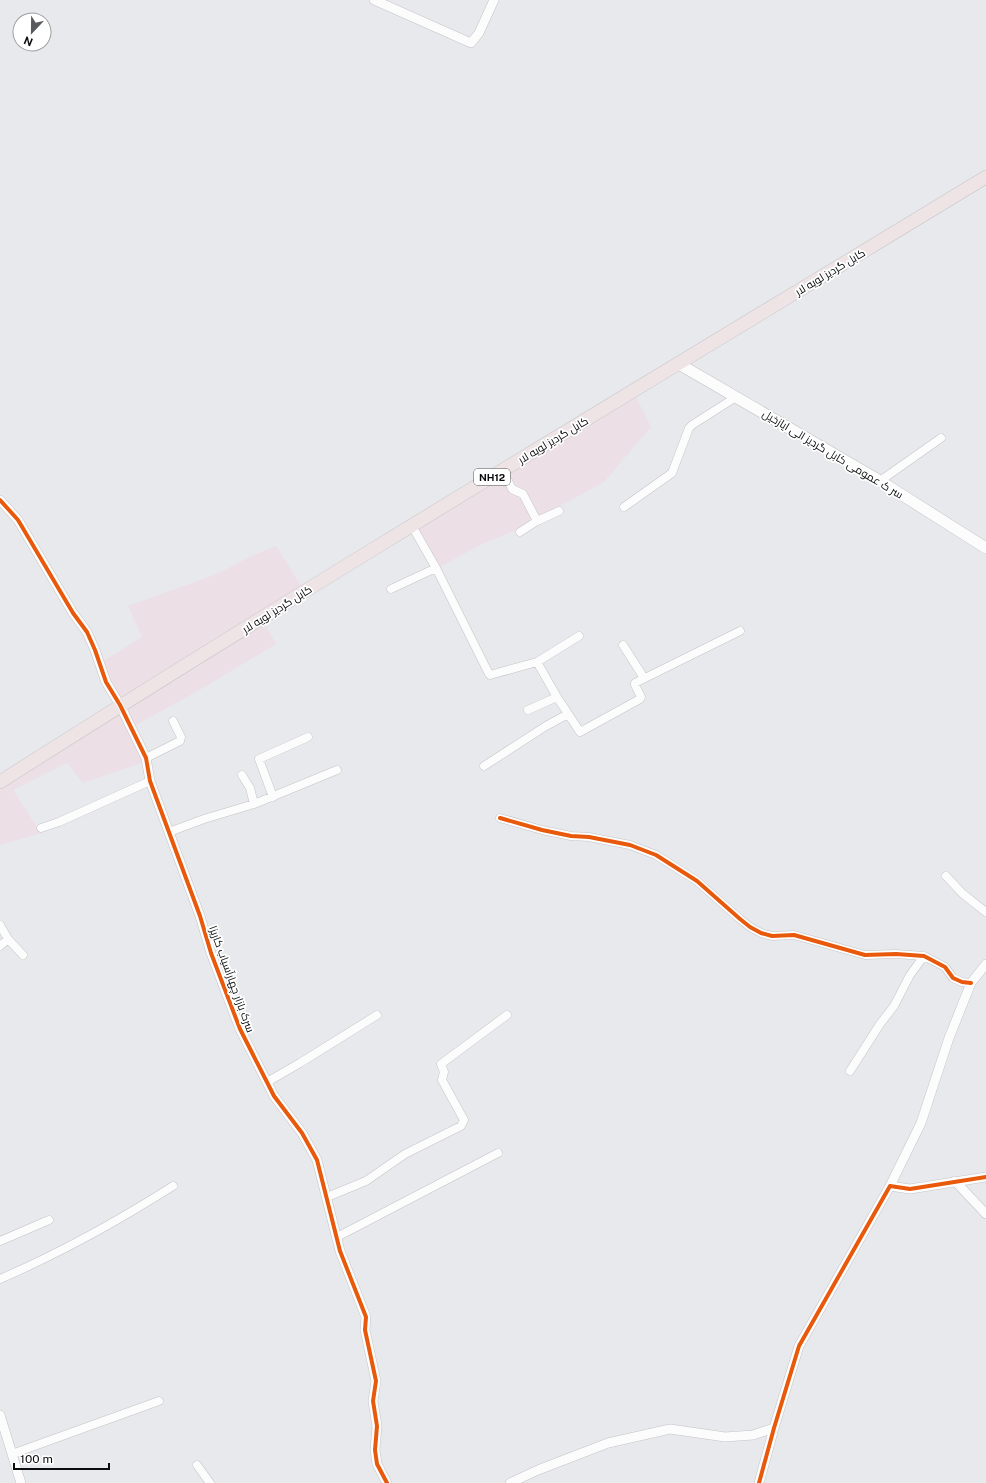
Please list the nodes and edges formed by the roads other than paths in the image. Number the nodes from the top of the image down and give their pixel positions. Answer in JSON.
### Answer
{"nodes":[{"id":1,"x":374,"y":0,"type":"edge"},
{"id":2,"x":494,"y":0,"type":"edge"},
{"id":3,"x":986,"y":177,"type":"edge"},
{"id":4,"x":679,"y":364,"type":"junction"},
{"id":5,"x":736,"y":397,"type":"junction"},
{"id":6,"x":941,"y":438,"type":"dead end"},
{"id":7,"x":503,"y":471,"type":"junction"},
{"id":8,"x":880,"y":480,"type":"junction"},
{"id":9,"x":0,"y":500,"type":"edge"},
{"id":10,"x":624,"y":507,"type":"dead end"},
{"id":11,"x":559,"y":511,"type":"dead end"},
{"id":12,"x":537,"y":521,"type":"junction"},
{"id":13,"x":412,"y":526,"type":"junction"},
{"id":14,"x":520,"y":532,"type":"dead end"},
{"id":15,"x":986,"y":548,"type":"edge"},
{"id":16,"x":436,"y":568,"type":"junction"},
{"id":17,"x":391,"y":589,"type":"dead end"},
{"id":18,"x":740,"y":631,"type":"dead end"},
{"id":19,"x":579,"y":636,"type":"dead end"},
{"id":20,"x":623,"y":645,"type":"dead end"},
{"id":21,"x":538,"y":662,"type":"junction"},
{"id":22,"x":644,"y":678,"type":"junction"},
{"id":23,"x":557,"y":697,"type":"junction"},
{"id":24,"x":120,"y":705,"type":"junction"},
{"id":25,"x":528,"y":710,"type":"dead end"},
{"id":26,"x":568,"y":714,"type":"junction"},
{"id":27,"x":174,"y":721,"type":"dead end"},
{"id":28,"x":308,"y":736,"type":"dead end"},
{"id":29,"x":146,"y":758,"type":"junction"},
{"id":30,"x":484,"y":766,"type":"dead end"},
{"id":31,"x":337,"y":770,"type":"dead end"},
{"id":32,"x":242,"y":775,"type":"dead end"},
{"id":33,"x":150,"y":780,"type":"junction"},
{"id":34,"x":0,"y":782,"type":"edge"},
{"id":35,"x":273,"y":797,"type":"junction"},
{"id":36,"x":254,"y":804,"type":"junction"},
{"id":37,"x":500,"y":818,"type":"dead end"},
{"id":38,"x":41,"y":828,"type":"dead end"},
{"id":39,"x":169,"y":832,"type":"junction"},
{"id":40,"x":946,"y":876,"type":"dead end"},
{"id":41,"x":986,"y":912,"type":"edge"},
{"id":42,"x":0,"y":925,"type":"edge"},
{"id":43,"x":8,"y":939,"type":"junction"},
{"id":44,"x":0,"y":946,"type":"edge"},
{"id":45,"x":23,"y":955,"type":"dead end"},
{"id":46,"x":924,"y":956,"type":"junction"},
{"id":47,"x":986,"y":964,"type":"edge"},
{"id":48,"x":971,"y":983,"type":"junction"},
{"id":49,"x":377,"y":1015,"type":"dead end"},
{"id":50,"x":507,"y":1015,"type":"dead end"},
{"id":51,"x":850,"y":1071,"type":"dead end"},
{"id":52,"x":266,"y":1082,"type":"junction"},
{"id":53,"x":498,"y":1153,"type":"dead end"},
{"id":54,"x":986,"y":1177,"type":"edge"},
{"id":55,"x":955,"y":1181,"type":"junction"},
{"id":56,"x":174,"y":1186,"type":"dead end"},
{"id":57,"x":890,"y":1186,"type":"junction"},
{"id":58,"x":327,"y":1197,"type":"junction"},
{"id":59,"x":986,"y":1214,"type":"edge"},
{"id":60,"x":49,"y":1220,"type":"dead end"},
{"id":61,"x":337,"y":1237,"type":"junction"},
{"id":62,"x":0,"y":1242,"type":"edge"},
{"id":63,"x":0,"y":1279,"type":"edge"},
{"id":64,"x":160,"y":1401,"type":"dead end"},
{"id":65,"x":0,"y":1415,"type":"edge"},
{"id":66,"x":774,"y":1428,"type":"junction"},
{"id":67,"x":12,"y":1454,"type":"junction"},
{"id":68,"x":197,"y":1465,"type":"dead end"},
{"id":69,"x":21,"y":1483,"type":"edge"},
{"id":70,"x":210,"y":1483,"type":"edge"},
{"id":71,"x":387,"y":1483,"type":"edge"},
{"id":72,"x":510,"y":1483,"type":"edge"},
{"id":73,"x":759,"y":1483,"type":"edge"}],
"edges":[{"from":1,"to":2,"type":"street"},
{"from":3,"to":4,"type":"highway","name":"کابل گردیز لویه لار","number":"NH12"},
{"from":4,"to":5,"type":"main road","name":"سر ک عمومی کابل گردیز الی ایازخیل"},
{"from":4,"to":7,"type":"highway","name":"کابل گردیز لویه لار","number":"NH12"},
{"from":5,"to":8,"type":"main road","name":"سر ک عمومی کابل گردیز الی ایازخیل"},
{"from":5,"to":10,"type":"street"},
{"from":6,"to":8,"type":"street"},
{"from":7,"to":12,"type":"street"},
{"from":7,"to":13,"type":"highway","name":"کابل گردیز لویه لار","number":"NH12"},
{"from":8,"to":15,"type":"main road","name":"سر ک عمومی کابل گردیز الی ایازخیل"},
{"from":9,"to":24,"type":"street","name":"سرک بازار چهارآسیاب کاریزا"},
{"from":11,"to":12,"type":"street"},
{"from":12,"to":14,"type":"street"},
{"from":13,"to":16,"type":"street"},
{"from":13,"to":24,"type":"highway","name":"کابل گردیز لویه لار","number":"NH12"},
{"from":16,"to":17,"type":"street"},
{"from":16,"to":21,"type":"street"},
{"from":18,"to":22,"type":"street"},
{"from":19,"to":21,"type":"street"},
{"from":20,"to":22,"type":"street"},
{"from":21,"to":23,"type":"street"},
{"from":22,"to":26,"type":"street"},
{"from":23,"to":25,"type":"street"},
{"from":23,"to":26,"type":"street"},
{"from":24,"to":29,"type":"street","name":"سرک بازار چهارآسیاب کاریزا"},
{"from":24,"to":34,"type":"highway","name":"کابل گردیز لویه لار","number":"NH12"},
{"from":26,"to":30,"type":"street"},
{"from":27,"to":29,"type":"street"},
{"from":28,"to":35,"type":"street"},
{"from":29,"to":33,"type":"street","name":"سرک بازار چهارآسیاب کاریزا"},
{"from":31,"to":35,"type":"street"},
{"from":32,"to":36,"type":"street"},
{"from":33,"to":38,"type":"street"},
{"from":33,"to":39,"type":"street","name":"سرک بازار چهارآسیاب کاریزا"},
{"from":35,"to":36,"type":"street"},
{"from":36,"to":39,"type":"street"},
{"from":37,"to":46,"type":"street"},
{"from":39,"to":52,"type":"street","name":"سرک بازار چهارآسیاب کاریزا"},
{"from":40,"to":41,"type":"street"},
{"from":42,"to":43,"type":"street"},
{"from":43,"to":44,"type":"street"},
{"from":43,"to":45,"type":"street"},
{"from":46,"to":48,"type":"street"},
{"from":46,"to":51,"type":"street"},
{"from":47,"to":48,"type":"street"},
{"from":48,"to":57,"type":"street"},
{"from":49,"to":52,"type":"street"},
{"from":50,"to":58,"type":"street"},
{"from":52,"to":58,"type":"street","name":"سرک بازار چهارآسیاب کاریزا"},
{"from":53,"to":61,"type":"street"},
{"from":54,"to":55,"type":"street"},
{"from":55,"to":57,"type":"street"},
{"from":55,"to":59,"type":"street"},
{"from":56,"to":63,"type":"street"},
{"from":57,"to":66,"type":"street"},
{"from":58,"to":61,"type":"street","name":"سرک بازار چهارآسیاب کاریزا"},
{"from":60,"to":62,"type":"street"},
{"from":61,"to":71,"type":"street","name":"سرک بازار چهارآسیاب کاریزا"},
{"from":64,"to":67,"type":"street"},
{"from":65,"to":67,"type":"street"},
{"from":66,"to":72,"type":"street"},
{"from":66,"to":73,"type":"street"},
{"from":67,"to":69,"type":"street"},
{"from":68,"to":70,"type":"street"}]}
